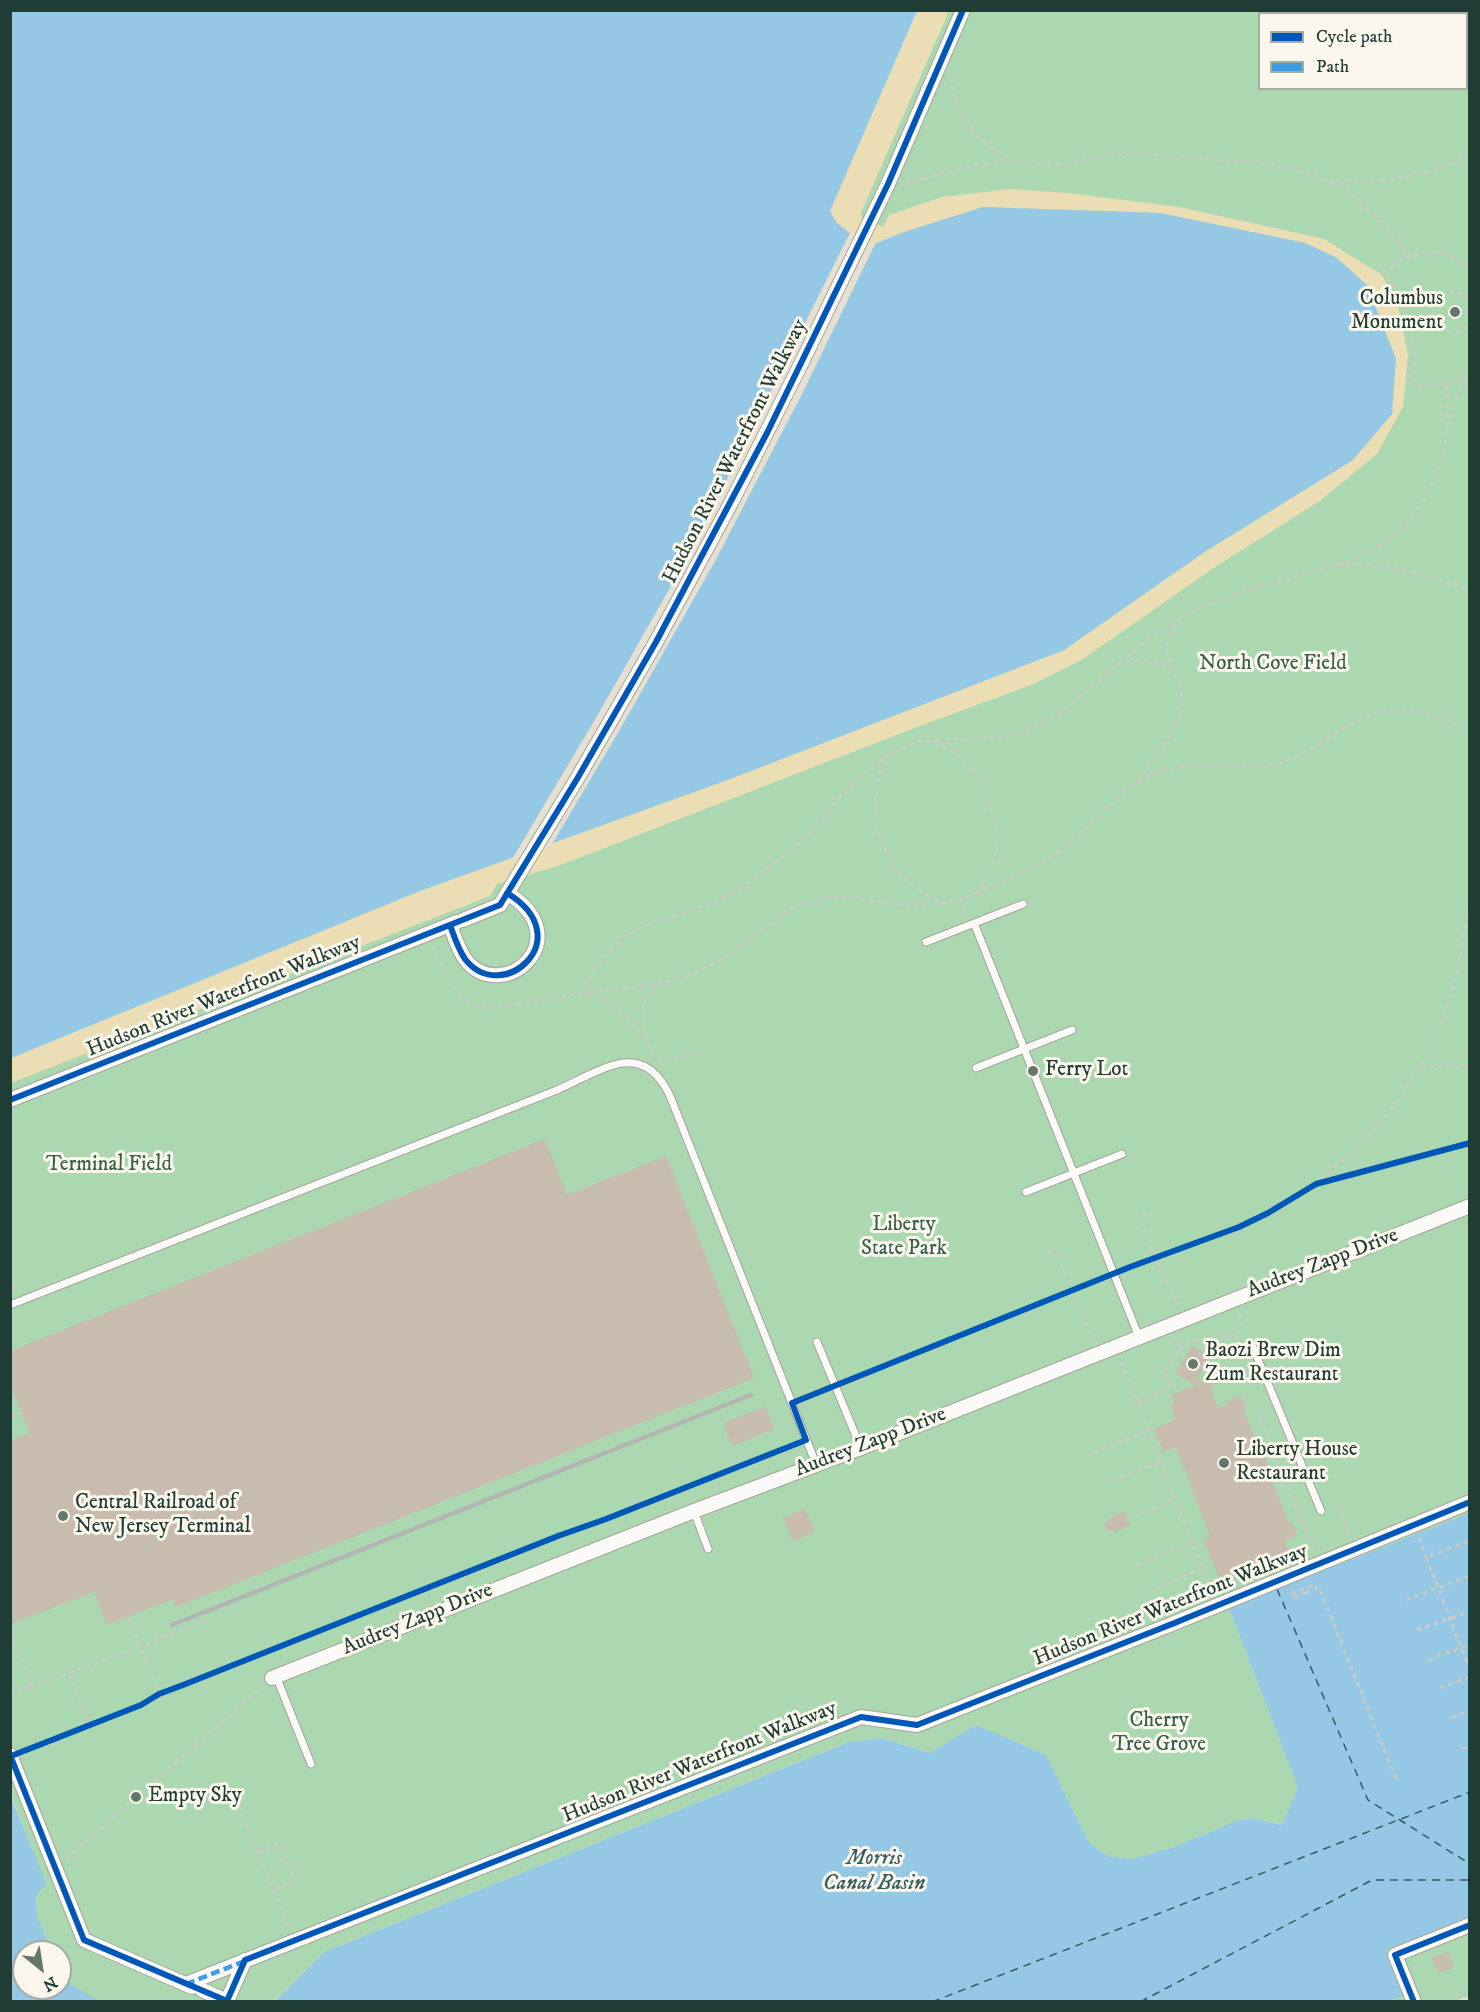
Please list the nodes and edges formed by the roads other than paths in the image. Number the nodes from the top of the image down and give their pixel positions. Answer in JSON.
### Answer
{"nodes":[{"id":1,"x":963,"y":10,"type":"edge"},
{"id":2,"x":507,"y":893,"type":"junction"},
{"id":3,"x":1023,"y":904,"type":"dead end"},
{"id":4,"x":457,"y":922,"type":"junction"},
{"id":5,"x":974,"y":924,"type":"junction"},
{"id":6,"x":926,"y":942,"type":"dead end"},
{"id":7,"x":1072,"y":1030,"type":"dead end"},
{"id":8,"x":1024,"y":1049,"type":"junction"},
{"id":9,"x":976,"y":1068,"type":"dead end"},
{"id":10,"x":10,"y":1100,"type":"edge"},
{"id":11,"x":1122,"y":1154,"type":"dead end"},
{"id":12,"x":1073,"y":1173,"type":"junction"},
{"id":13,"x":1026,"y":1192,"type":"dead end"},
{"id":14,"x":1470,"y":1206,"type":"edge"},
{"id":15,"x":10,"y":1305,"type":"edge"},
{"id":16,"x":1139,"y":1337,"type":"junction"},
{"id":17,"x":817,"y":1342,"type":"dead end"},
{"id":18,"x":1252,"y":1345,"type":"road end"},
{"id":19,"x":861,"y":1448,"type":"junction"},
{"id":20,"x":816,"y":1464,"type":"junction"},
{"id":21,"x":1470,"y":1503,"type":"edge"},
{"id":22,"x":694,"y":1511,"type":"junction"},
{"id":23,"x":1320,"y":1511,"type":"dead end"},
{"id":24,"x":708,"y":1549,"type":"dead end"},
{"id":25,"x":274,"y":1677,"type":"joint"},
{"id":26,"x":11,"y":1756,"type":"edge"},
{"id":27,"x":311,"y":1764,"type":"dead end"},
{"id":28,"x":1470,"y":1925,"type":"edge"},
{"id":29,"x":245,"y":1960,"type":"junction"},
{"id":30,"x":193,"y":1987,"type":"junction"},
{"id":31,"x":1414,"y":2001,"type":"edge"}],
"edges":[{"from":1,"to":2,"type":"street","name":"Hudson River Waterfront Walkway"},
{"from":2,"to":4,"type":"street","name":"Hudson River Waterfront Walkway"},
{"from":2,"to":4,"type":"street"},
{"from":3,"to":5,"type":"lane"},
{"from":4,"to":10,"type":"street","name":"Hudson River Waterfront Walkway"},
{"from":5,"to":6,"type":"lane"},
{"from":5,"to":8,"type":"lane"},
{"from":7,"to":8,"type":"lane"},
{"from":8,"to":9,"type":"lane"},
{"from":8,"to":12,"type":"lane"},
{"from":11,"to":12,"type":"lane"},
{"from":12,"to":13,"type":"lane"},
{"from":12,"to":16,"type":"lane"},
{"from":14,"to":16,"type":"street","name":"Audrey Zapp Drive"},
{"from":15,"to":20,"type":"lane"},
{"from":16,"to":19,"type":"street","name":"Audrey Zapp Drive"},
{"from":17,"to":19,"type":"lane"},
{"from":18,"to":23,"type":"lane"},
{"from":19,"to":20,"type":"street","name":"Audrey Zapp Drive"},
{"from":20,"to":22,"type":"street","name":"Audrey Zapp Drive"},
{"from":21,"to":29,"type":"street","name":"Hudson River Waterfront Walkway"},
{"from":22,"to":24,"type":"lane"},
{"from":22,"to":25,"type":"street","name":"Audrey Zapp Drive"},
{"from":25,"to":27,"type":"lane"},
{"from":26,"to":30,"type":"street"},
{"from":28,"to":31,"type":"street"},
{"from":29,"to":30,"type":"street","name":"Hudson River Waterfront Walkway"},
{"from":29,"to":30,"type":"street"}]}
